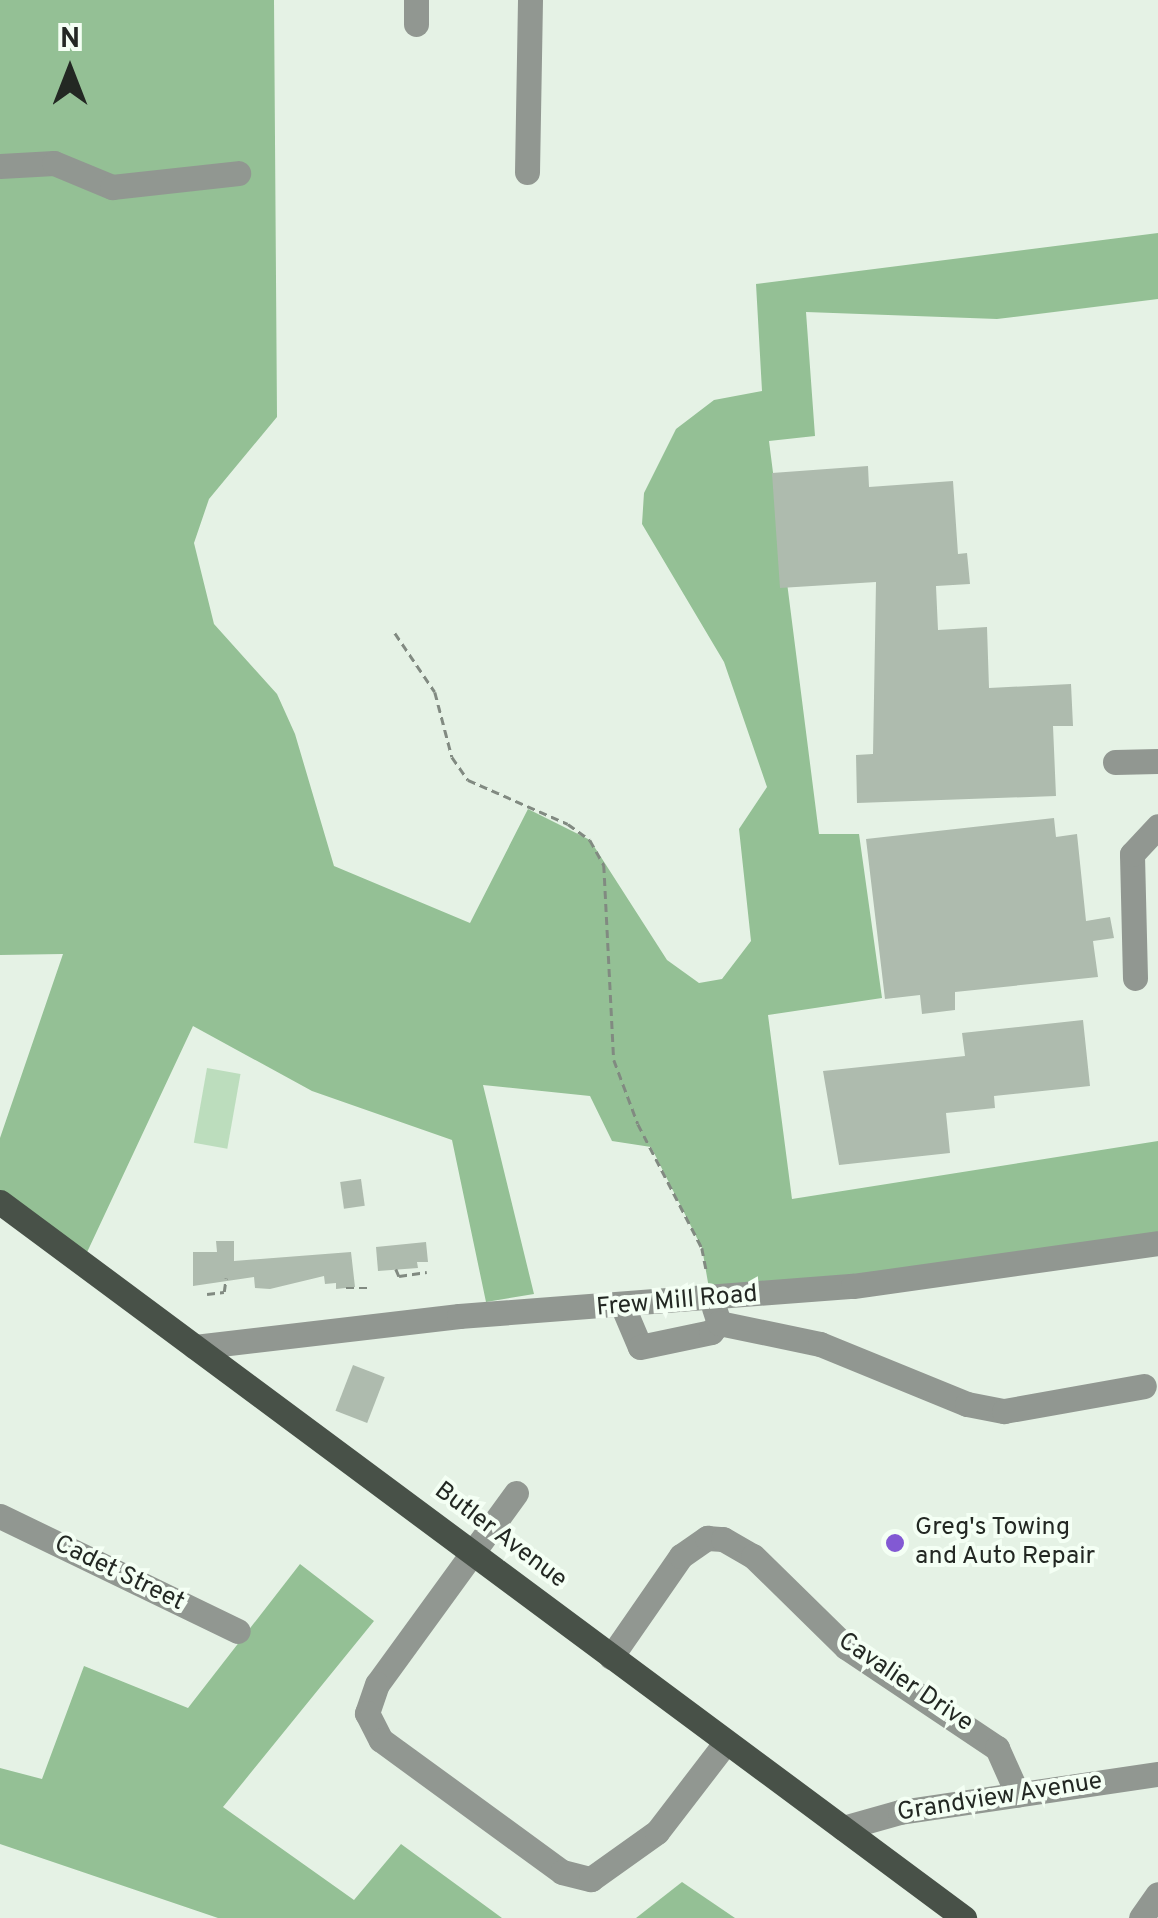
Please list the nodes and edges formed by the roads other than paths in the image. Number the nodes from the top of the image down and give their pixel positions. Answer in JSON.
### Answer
{"nodes":[{"id":1,"x":530,"y":0,"type":"edge"},
{"id":2,"x":0,"y":166,"type":"edge"},
{"id":3,"x":526,"y":172,"type":"dead end"},
{"id":4,"x":238,"y":173,"type":"dead end"},
{"id":5,"x":1158,"y":761,"type":"edge"},
{"id":6,"x":1115,"y":762,"type":"dead end"},
{"id":7,"x":1158,"y":826,"type":"edge"},
{"id":8,"x":1134,"y":978,"type":"dead end"},
{"id":9,"x":0,"y":1202,"type":"edge"},
{"id":10,"x":1158,"y":1242,"type":"edge"},
{"id":11,"x":623,"y":1307,"type":"junction"},
{"id":12,"x":715,"y":1311,"type":"junction"},
{"id":13,"x":195,"y":1346,"type":"junction"},
{"id":14,"x":1144,"y":1386,"type":"dead end"},
{"id":15,"x":516,"y":1493,"type":"dead end"},
{"id":16,"x":0,"y":1516,"type":"edge"},
{"id":17,"x":471,"y":1552,"type":"junction"},
{"id":18,"x":238,"y":1631,"type":"dead end"},
{"id":19,"x":611,"y":1657,"type":"junction"},
{"id":20,"x":726,"y":1742,"type":"junction"},
{"id":21,"x":1158,"y":1774,"type":"edge"},
{"id":22,"x":1018,"y":1795,"type":"junction"},
{"id":23,"x":843,"y":1828,"type":"junction"},
{"id":24,"x":1158,"y":1894,"type":"edge"},
{"id":25,"x":964,"y":1918,"type":"edge"},
{"id":26,"x":1141,"y":1918,"type":"edge"}],
"edges":[{"from":1,"to":3,"type":"street"},
{"from":2,"to":4,"type":"street"},
{"from":5,"to":6,"type":"street"},
{"from":7,"to":8,"type":"street"},
{"from":9,"to":13,"type":"main road","name":"Butler Avenue"},
{"from":10,"to":12,"type":"street","name":"Frew Mill Road"},
{"from":11,"to":12,"type":"street","name":"Frew Mill Road"},
{"from":11,"to":12,"type":"street"},
{"from":11,"to":13,"type":"street","name":"Frew Mill Road"},
{"from":12,"to":14,"type":"street"},
{"from":13,"to":17,"type":"main road","name":"Butler Avenue"},
{"from":15,"to":17,"type":"street"},
{"from":16,"to":18,"type":"street","name":"Cadet Street"},
{"from":17,"to":19,"type":"main road","name":"Butler Avenue"},
{"from":17,"to":20,"type":"street"},
{"from":19,"to":20,"type":"main road","name":"Butler Avenue"},
{"from":19,"to":22,"type":"street","name":"Cavalier Drive"},
{"from":20,"to":23,"type":"main road","name":"Butler Avenue"},
{"from":21,"to":22,"type":"street","name":"Grandview Avenue"},
{"from":22,"to":23,"type":"street","name":"Grandview Avenue"},
{"from":23,"to":25,"type":"main road","name":"Butler Avenue"},
{"from":24,"to":26,"type":"street"}]}
